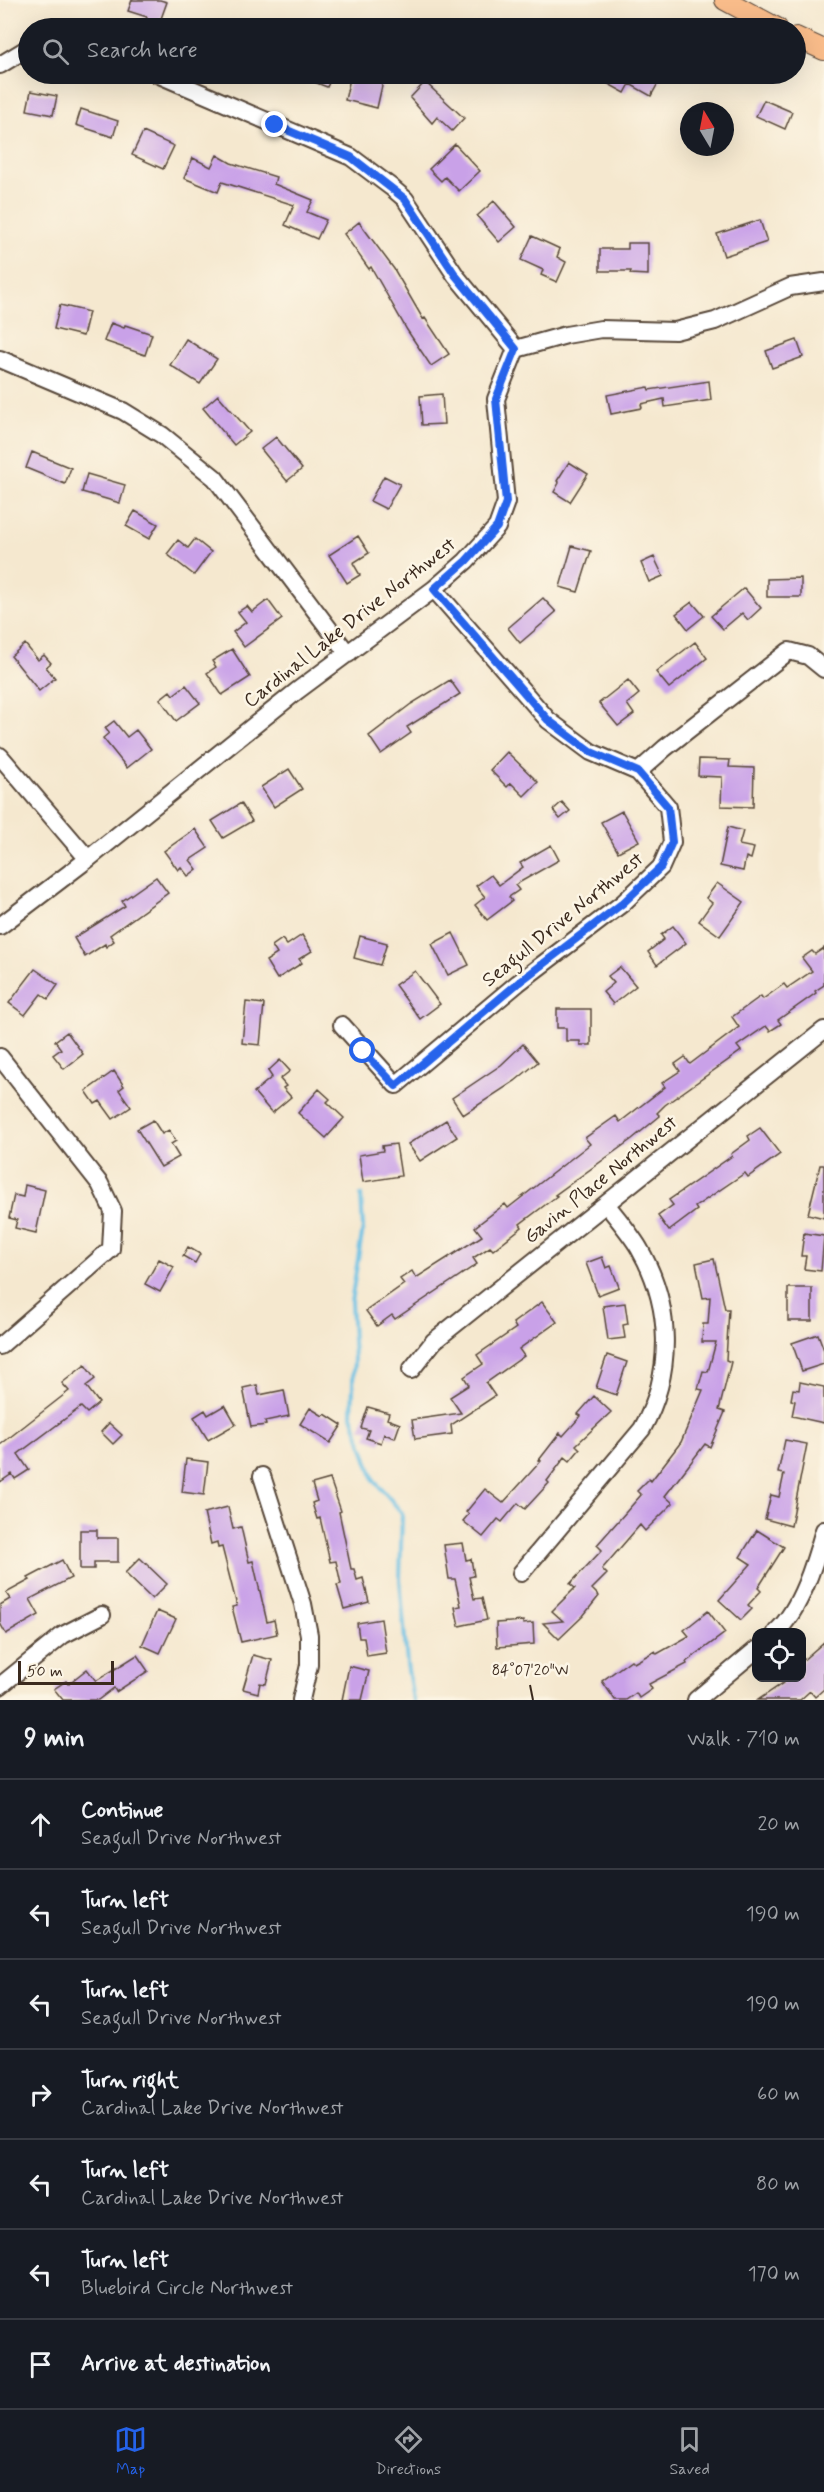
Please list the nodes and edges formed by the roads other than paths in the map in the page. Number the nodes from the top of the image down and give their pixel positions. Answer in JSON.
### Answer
{"nodes":[{"id":1,"x":725,"y":0,"type":"edge"},
{"id":2,"x":758,"y":18,"type":"edge"},
{"id":3,"x":806,"y":43,"type":"edge"},
{"id":4,"x":824,"y":50,"type":"edge"},
{"id":5,"x":18,"y":54,"type":"edge"},
{"id":6,"x":0,"y":64,"type":"edge"},
{"id":7,"x":180,"y":84,"type":"edge"},
{"id":8,"x":824,"y":282,"type":"edge"},
{"id":9,"x":516,"y":349,"type":"junction"},
{"id":10,"x":0,"y":359,"type":"edge"},
{"id":11,"x":434,"y":589,"type":"junction"},
{"id":12,"x":348,"y":654,"type":"junction"},
{"id":13,"x":824,"y":669,"type":"edge"},
{"id":14,"x":0,"y":756,"type":"edge"},
{"id":15,"x":638,"y":772,"type":"junction"},
{"id":16,"x":88,"y":859,"type":"junction"},
{"id":17,"x":0,"y":926,"type":"edge"},
{"id":18,"x":342,"y":1025,"type":"dead end"},
{"id":19,"x":824,"y":1030,"type":"edge"},
{"id":20,"x":0,"y":1057,"type":"edge"},
{"id":21,"x":606,"y":1204,"type":"junction"},
{"id":22,"x":0,"y":1346,"type":"edge"},
{"id":23,"x":411,"y":1370,"type":"dead end"},
{"id":24,"x":262,"y":1476,"type":"dead end"},
{"id":25,"x":824,"y":1530,"type":"edge"},
{"id":26,"x":521,"y":1574,"type":"dead end"},
{"id":27,"x":102,"y":1615,"type":"dead end"},
{"id":28,"x":781,"y":1628,"type":"edge"},
{"id":29,"x":752,"y":1653,"type":"edge"},
{"id":30,"x":0,"y":1686,"type":"edge"},
{"id":31,"x":301,"y":1700,"type":"edge"},
{"id":32,"x":696,"y":1700,"type":"edge"}],
"edges":[{"from":1,"to":2,"type":"main road"},
{"from":3,"to":4,"type":"main road"},
{"from":5,"to":6,"type":"street"},
{"from":7,"to":9,"type":"street"},
{"from":8,"to":9,"type":"street"},
{"from":9,"to":11,"type":"street","name":"Cardinal Lake Drive Northwest"},
{"from":10,"to":12,"type":"street"},
{"from":11,"to":12,"type":"street","name":"Cardinal Lake Drive Northwest"},
{"from":11,"to":15,"type":"street","name":"Seagull Drive Northwest"},
{"from":12,"to":16,"type":"street","name":"Cardinal Lake Drive Northwest"},
{"from":13,"to":15,"type":"street"},
{"from":14,"to":16,"type":"street"},
{"from":15,"to":18,"type":"street","name":"Seagull Drive Northwest"},
{"from":16,"to":17,"type":"street","name":"Cardinal Lake Drive Northwest"},
{"from":19,"to":21,"type":"street","name":"Gavin Place Northwest"},
{"from":20,"to":22,"type":"street"},
{"from":21,"to":23,"type":"street","name":"Gavin Place Northwest"},
{"from":21,"to":26,"type":"street"},
{"from":24,"to":31,"type":"street"},
{"from":25,"to":28,"type":"street"},
{"from":27,"to":30,"type":"street"},
{"from":29,"to":32,"type":"street"}]}
